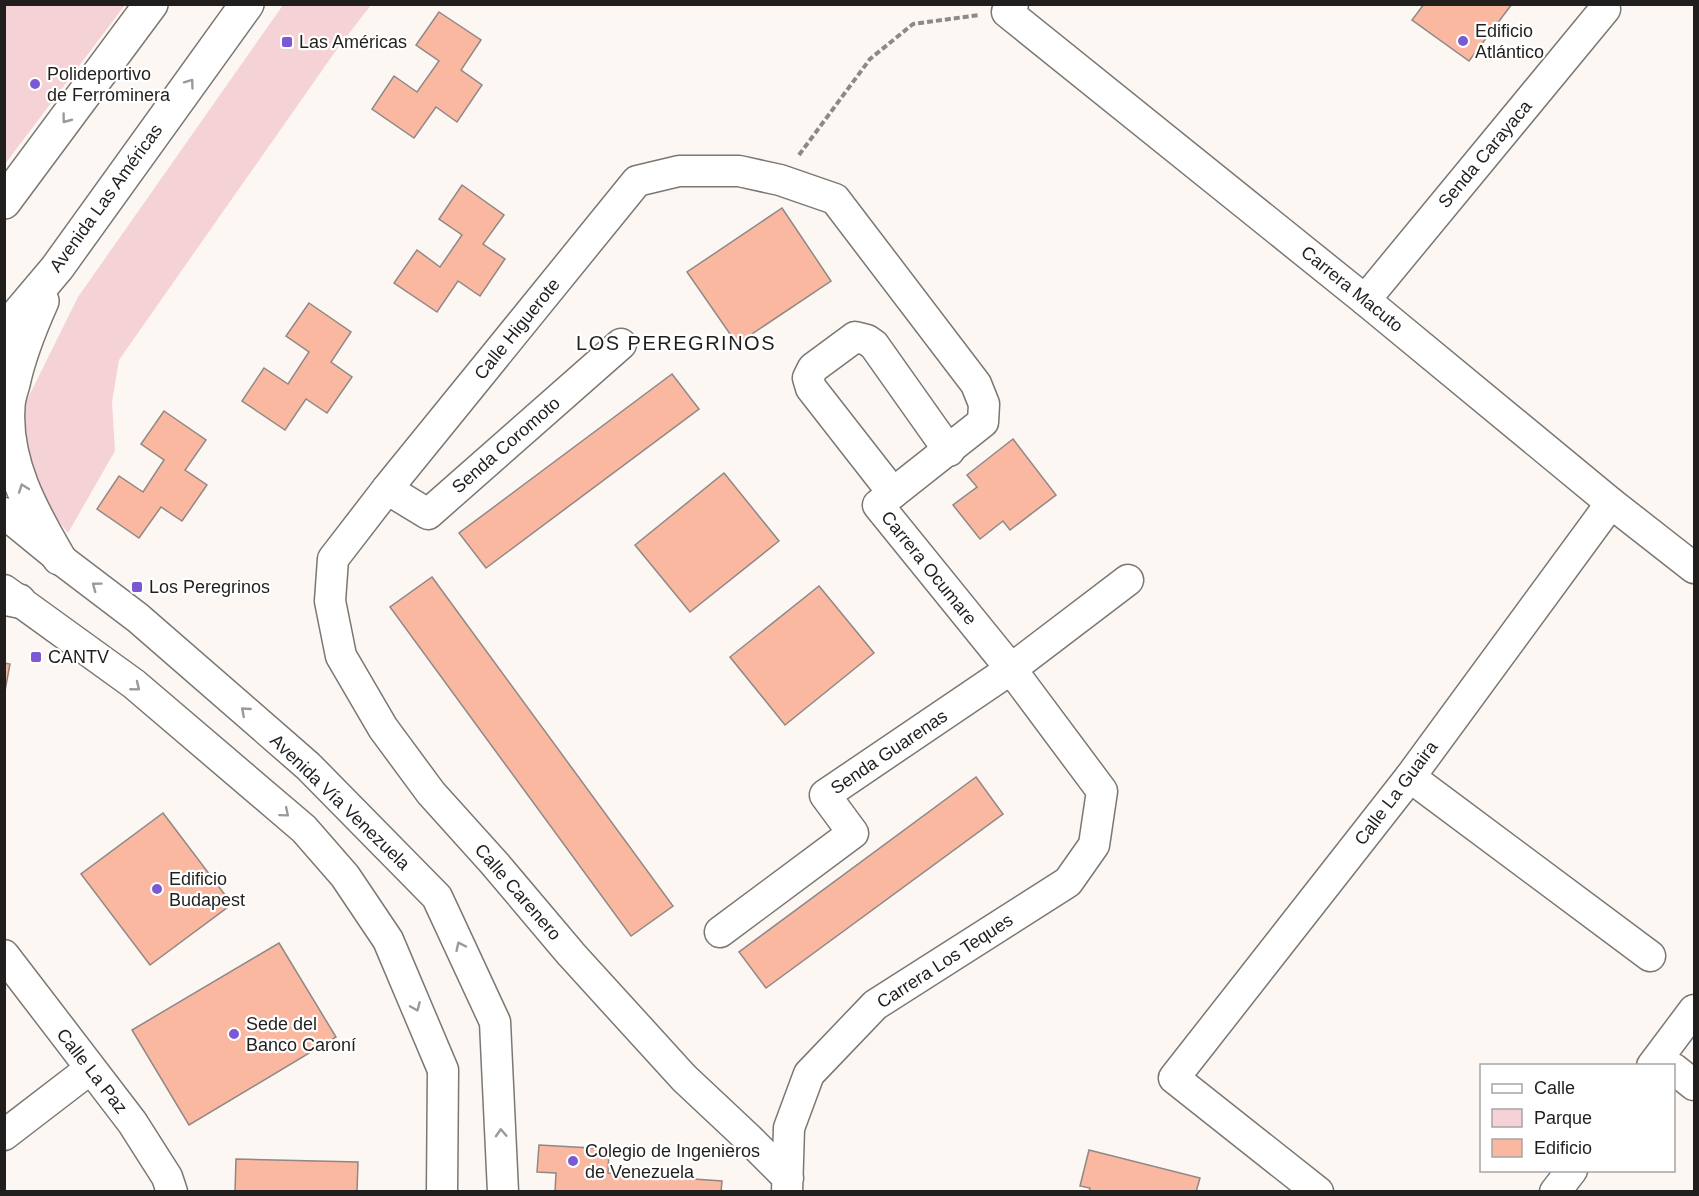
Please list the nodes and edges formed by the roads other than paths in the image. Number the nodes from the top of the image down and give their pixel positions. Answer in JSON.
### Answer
{"nodes":[{"id":1,"x":151,"y":4,"type":"edge"},
{"id":2,"x":247,"y":4,"type":"edge"},
{"id":3,"x":1010,"y":8,"type":"edge"},
{"id":4,"x":1605,"y":9,"type":"dead end"},
{"id":5,"x":739,"y":171,"type":"joint"},
{"id":6,"x":4,"y":202,"type":"edge"},
{"id":7,"x":57,"y":268,"type":"junction"},
{"id":8,"x":1365,"y":300,"type":"junction"},
{"id":9,"x":4,"y":331,"type":"edge"},
{"id":10,"x":621,"y":345,"type":"dead end"},
{"id":11,"x":948,"y":451,"type":"junction"},
{"id":12,"x":387,"y":489,"type":"junction"},
{"id":13,"x":893,"y":493,"type":"junction"},
{"id":14,"x":1611,"y":503,"type":"junction"},
{"id":15,"x":4,"y":513,"type":"edge"},
{"id":16,"x":59,"y":558,"type":"junction"},
{"id":17,"x":333,"y":559,"type":"joint"},
{"id":18,"x":1695,"y":568,"type":"edge"},
{"id":19,"x":1128,"y":580,"type":"dead end"},
{"id":20,"x":9,"y":596,"type":"edge"},
{"id":21,"x":1011,"y":669,"type":"junction"},
{"id":22,"x":1410,"y":777,"type":"junction"},
{"id":23,"x":1094,"y":845,"type":"joint"},
{"id":24,"x":720,"y":932,"type":"dead end"},
{"id":25,"x":4,"y":955,"type":"edge"},
{"id":26,"x":1650,"y":956,"type":"dead end"},
{"id":27,"x":1695,"y":1010,"type":"edge"},
{"id":28,"x":1664,"y":1064,"type":"edge"},
{"id":29,"x":90,"y":1069,"type":"junction"},
{"id":30,"x":1675,"y":1072,"type":"edge"},
{"id":31,"x":1695,"y":1085,"type":"edge"},
{"id":32,"x":4,"y":1135,"type":"edge"},
{"id":33,"x":1570,"y":1172,"type":"edge"},
{"id":34,"x":788,"y":1185,"type":"edge"},
{"id":35,"x":172,"y":1191,"type":"edge"},
{"id":36,"x":442,"y":1191,"type":"edge"},
{"id":37,"x":503,"y":1191,"type":"edge"},
{"id":38,"x":1318,"y":1191,"type":"edge"},
{"id":39,"x":1556,"y":1191,"type":"edge"}],
"edges":[{"from":1,"to":6,"type":"main road","one_way":true},
{"from":7,"to":2,"type":"main road","name":"Avenida Las Américas","one_way":true},
{"from":3,"to":8,"type":"street","name":"Carrera Macuto"},
{"from":4,"to":8,"type":"street","name":"Senda Carayaca"},
{"from":5,"to":11,"type":"street","name":"Carrera Ocumare"},
{"from":5,"to":12,"type":"street","name":"Calle Higuerote"},
{"from":7,"to":9,"type":"main road","name":"Avenida Las Américas"},
{"from":16,"to":7,"type":"main road","one_way":true},
{"from":8,"to":14,"type":"street","name":"Carrera Macuto"},
{"from":10,"to":12,"type":"street","name":"Senda Coromoto"},
{"from":11,"to":13,"type":"street","name":"Carrera Ocumare"},
{"from":11,"to":13,"type":"street"},
{"from":12,"to":17,"type":"street","name":"Calle Higuerote"},
{"from":13,"to":21,"type":"street","name":"Carrera Ocumare"},
{"from":14,"to":18,"type":"street","name":"Carrera Macuto"},
{"from":14,"to":22,"type":"street","name":"Calle La Guaira"},
{"from":15,"to":16,"type":"street","name":"Avenida Vía Venezuela"},
{"from":37,"to":16,"type":"street","name":"Avenida Vía Venezuela","one_way":true},
{"from":17,"to":34,"type":"street","name":"Calle Carenero"},
{"from":19,"to":21,"type":"street"},
{"from":20,"to":36,"type":"street","one_way":true},
{"from":21,"to":23,"type":"street","name":"Carrera Ocumare"},
{"from":21,"to":24,"type":"street","name":"Senda Guarenas"},
{"from":22,"to":26,"type":"street"},
{"from":22,"to":38,"type":"street","name":"Calle La Guaira"},
{"from":23,"to":34,"type":"street","name":"Carrera Los Teques"},
{"from":25,"to":29,"type":"street","name":"Calle La Paz"},
{"from":27,"to":28,"type":"street"},
{"from":29,"to":32,"type":"street"},
{"from":29,"to":35,"type":"street","name":"Calle La Paz"},
{"from":30,"to":31,"type":"street"},
{"from":33,"to":39,"type":"street"}]}
